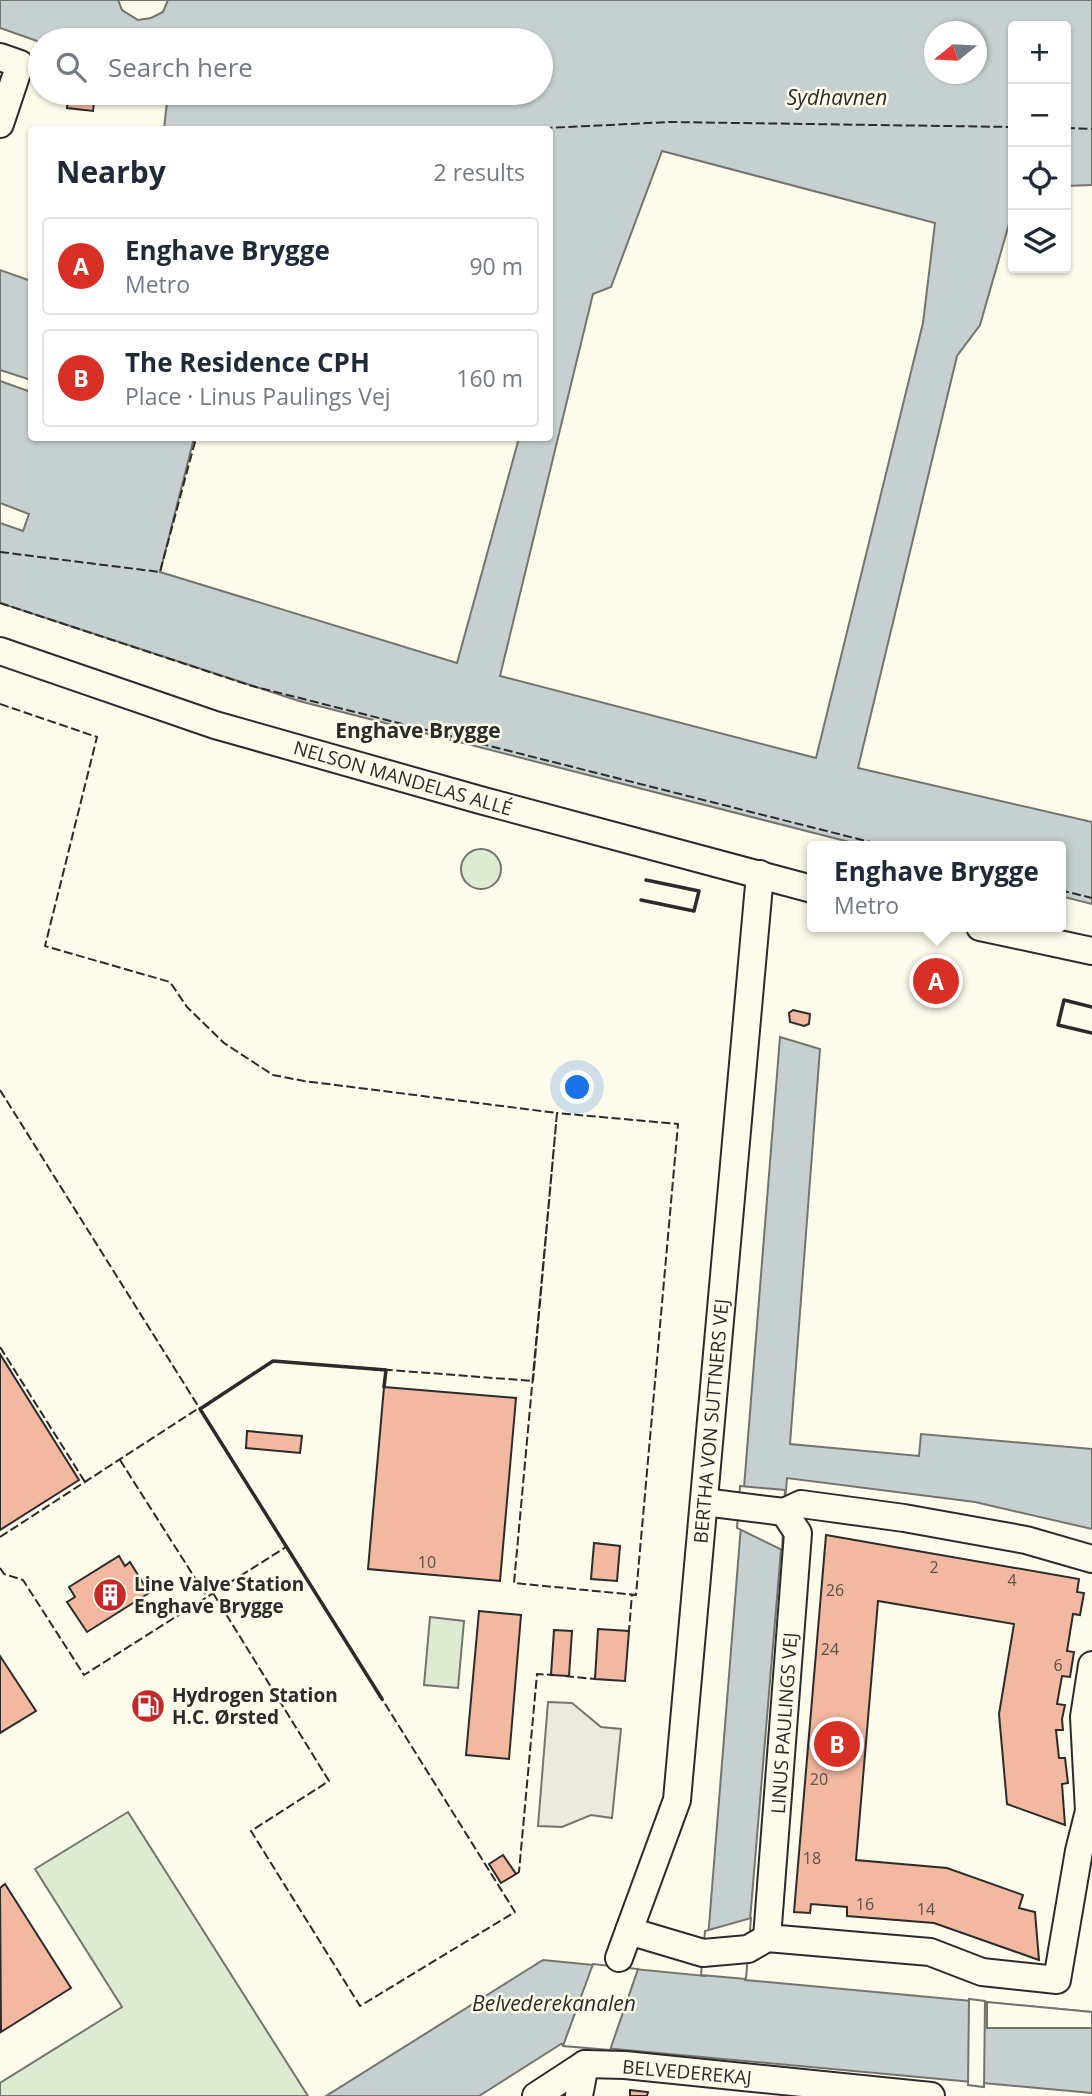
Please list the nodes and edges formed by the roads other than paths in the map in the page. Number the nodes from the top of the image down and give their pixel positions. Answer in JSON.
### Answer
{"nodes":[{"id":1,"x":10,"y":61,"type":"edge"},
{"id":2,"x":0,"y":124,"type":"edge"},
{"id":3,"x":0,"y":651,"type":"edge"},
{"id":4,"x":760,"y":874,"type":"junction"},
{"id":5,"x":807,"y":888,"type":"edge"},
{"id":6,"x":1003,"y":932,"type":"edge"},
{"id":7,"x":1092,"y":951,"type":"edge"},
{"id":8,"x":704,"y":1502,"type":"junction"},
{"id":9,"x":784,"y":1512,"type":"junction"},
{"id":10,"x":1092,"y":1559,"type":"edge"},
{"id":11,"x":1092,"y":1665,"type":"edge"},
{"id":12,"x":629,"y":1931,"type":"junction"},
{"id":13,"x":757,"y":1943,"type":"junction"},
{"id":14,"x":619,"y":1958,"type":"dead end"},
{"id":15,"x":585,"y":2064,"type":"junction"},
{"id":16,"x":536,"y":2096,"type":"edge"},
{"id":17,"x":579,"y":2096,"type":"edge"},
{"id":18,"x":931,"y":2096,"type":"edge"}],
"edges":[{"from":1,"to":2,"type":"street"},
{"from":3,"to":4,"type":"street","name":"NELSON MANDELAS ALLÉ"},
{"from":4,"to":5,"type":"street","name":"NELSON MANDELAS ALLÉ"},
{"from":4,"to":8,"type":"street","name":"BERTHA VON SUTTNERS VEJ"},
{"from":6,"to":7,"type":"street"},
{"from":8,"to":9,"type":"street"},
{"from":8,"to":12,"type":"street","name":"BERTHA VON SUTTNERS VEJ"},
{"from":9,"to":10,"type":"street"},
{"from":9,"to":13,"type":"street","name":"LINUS PAULINGS VEJ"},
{"from":11,"to":13,"type":"street"},
{"from":12,"to":13,"type":"street"},
{"from":12,"to":14,"type":"street","name":"BERTHA VON SUTTNERS VEJ"},
{"from":15,"to":16,"type":"street"},
{"from":15,"to":17,"type":"street"},
{"from":15,"to":18,"type":"street","name":"BELVEDEREKAJ"}]}
